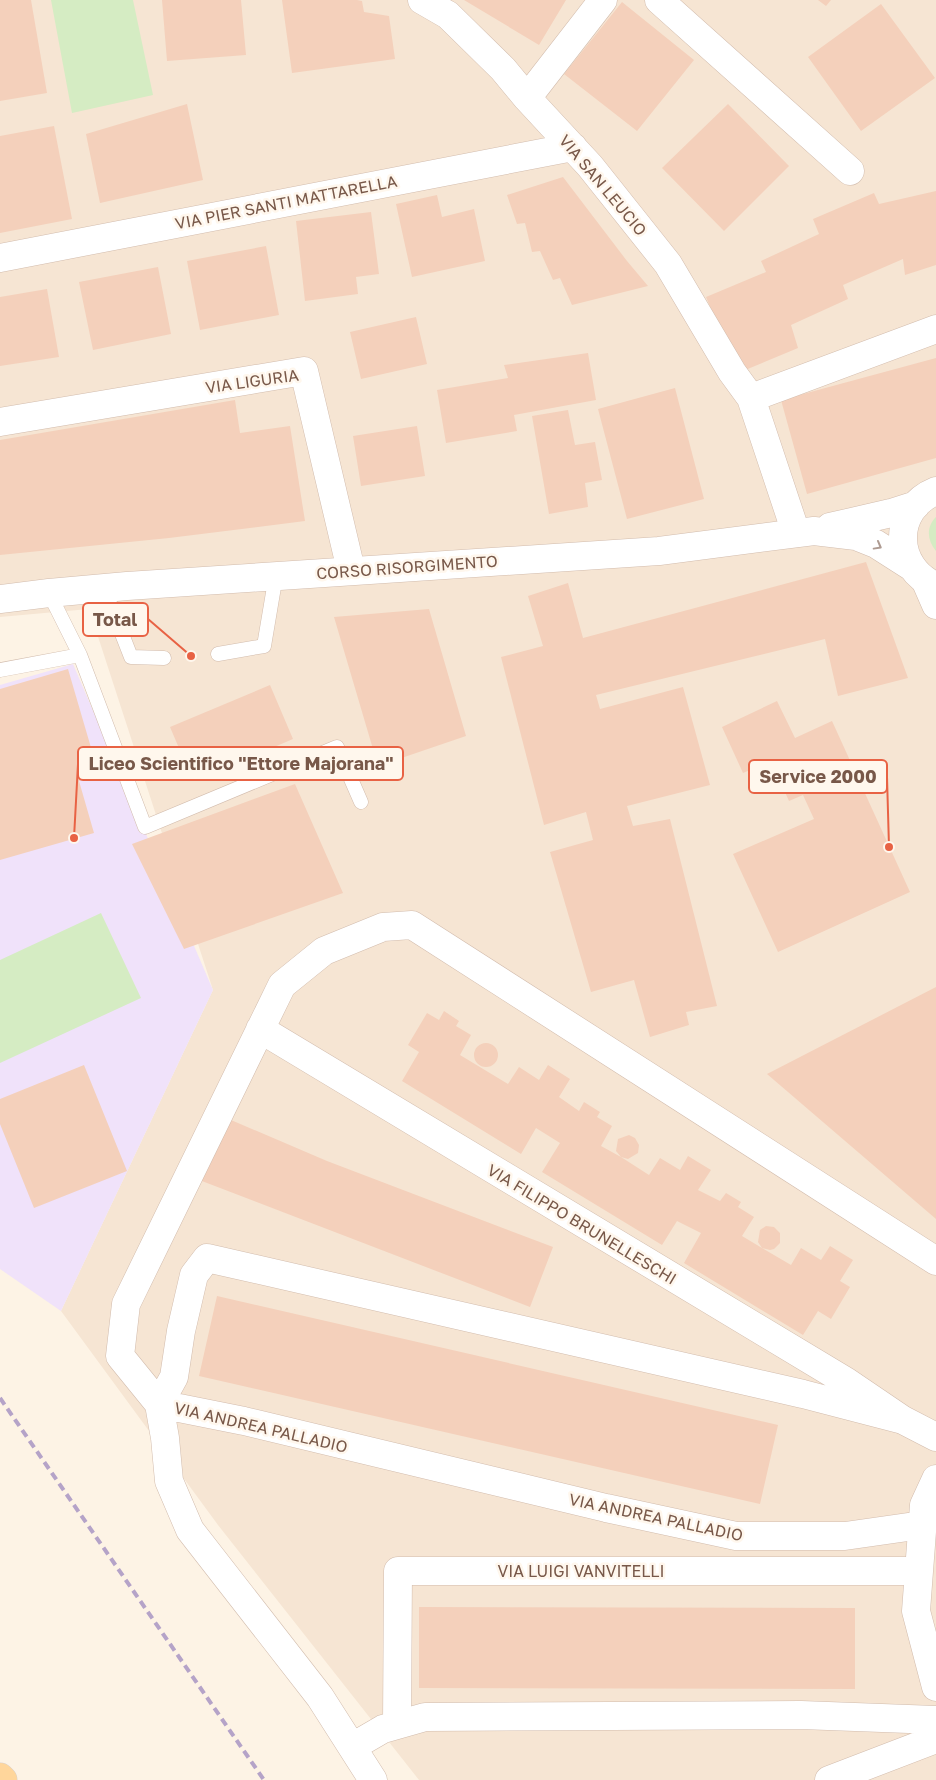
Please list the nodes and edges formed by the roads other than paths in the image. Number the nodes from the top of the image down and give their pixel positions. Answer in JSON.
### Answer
{"nodes":[{"id":1,"x":422,"y":0,"type":"edge"},
{"id":2,"x":603,"y":0,"type":"edge"},
{"id":3,"x":659,"y":0,"type":"edge"},
{"id":4,"x":527,"y":98,"type":"junction"},
{"id":5,"x":573,"y":147,"type":"junction"},
{"id":6,"x":850,"y":171,"type":"dead end"},
{"id":7,"x":0,"y":258,"type":"edge"},
{"id":8,"x":936,"y":328,"type":"edge"},
{"id":9,"x":751,"y":398,"type":"junction"},
{"id":10,"x":0,"y":422,"type":"edge"},
{"id":11,"x":926,"y":498,"type":"edge"},
{"id":12,"x":805,"y":532,"type":"junction"},
{"id":13,"x":351,"y":570,"type":"junction"},
{"id":14,"x":276,"y":575,"type":"junction"},
{"id":15,"x":927,"y":585,"type":"edge"},
{"id":16,"x":104,"y":588,"type":"junction"},
{"id":17,"x":49,"y":593,"type":"junction"},
{"id":18,"x":0,"y":599,"type":"edge"},
{"id":19,"x":218,"y":654,"type":"dead end"},
{"id":20,"x":80,"y":655,"type":"junction"},
{"id":21,"x":164,"y":658,"type":"dead end"},
{"id":22,"x":0,"y":670,"type":"edge"},
{"id":23,"x":361,"y":802,"type":"dead end"},
{"id":24,"x":260,"y":1029,"type":"junction"},
{"id":25,"x":936,"y":1261,"type":"edge"},
{"id":26,"x":159,"y":1404,"type":"junction"},
{"id":27,"x":903,"y":1420,"type":"junction"},
{"id":28,"x":936,"y":1438,"type":"edge"},
{"id":29,"x":936,"y":1479,"type":"edge"},
{"id":30,"x":922,"y":1525,"type":"junction"},
{"id":31,"x":919,"y":1571,"type":"junction"},
{"id":32,"x":936,"y":1687,"type":"edge"},
{"id":33,"x":936,"y":1720,"type":"edge"},
{"id":34,"x":397,"y":1725,"type":"junction"},
{"id":35,"x":936,"y":1738,"type":"edge"},
{"id":36,"x":352,"y":1747,"type":"junction"},
{"id":37,"x":0,"y":1777,"type":"edge"},
{"id":38,"x":3,"y":1780,"type":"edge"},
{"id":39,"x":374,"y":1780,"type":"edge"},
{"id":40,"x":829,"y":1780,"type":"edge"}],
"edges":[{"from":1,"to":4,"type":"street","name":"VIA SAN LEUCIO"},
{"from":2,"to":4,"type":"street"},
{"from":3,"to":6,"type":"street"},
{"from":4,"to":5,"type":"street","name":"VIA SAN LEUCIO"},
{"from":5,"to":7,"type":"street","name":"VIA PIER SANTI MATTARELLA"},
{"from":5,"to":9,"type":"street","name":"VIA SAN LEUCIO"},
{"from":8,"to":9,"type":"street"},
{"from":9,"to":12,"type":"street","name":"VIA SAN LEUCIO"},
{"from":10,"to":13,"type":"street","name":"VIA LIGURIA"},
{"from":11,"to":12,"type":"street","name":"CORSO RISORGIMENTO"},
{"from":11,"to":15,"type":"street"},
{"from":12,"to":13,"type":"street","name":"CORSO RISORGIMENTO"},
{"from":12,"to":15,"type":"street","name":"CORSO RISORGIMENTO","one_way":true},
{"from":13,"to":14,"type":"street","name":"CORSO RISORGIMENTO"},
{"from":14,"to":16,"type":"street","name":"CORSO RISORGIMENTO"},
{"from":14,"to":19,"type":"lane"},
{"from":16,"to":17,"type":"street","name":"CORSO RISORGIMENTO"},
{"from":16,"to":21,"type":"lane"},
{"from":17,"to":18,"type":"street","name":"CORSO RISORGIMENTO"},
{"from":17,"to":20,"type":"lane"},
{"from":20,"to":22,"type":"lane"},
{"from":20,"to":23,"type":"lane"},
{"from":24,"to":25,"type":"street"},
{"from":24,"to":26,"type":"street"},
{"from":24,"to":27,"type":"street","name":"VIA FILIPPO BRUNELLESCHI"},
{"from":26,"to":27,"type":"street","name":"VIA ANDREA PALLADIO"},
{"from":26,"to":30,"type":"street","name":"VIA ANDREA PALLADIO"},
{"from":26,"to":36,"type":"street"},
{"from":27,"to":28,"type":"street"},
{"from":29,"to":30,"type":"street"},
{"from":30,"to":31,"type":"street"},
{"from":31,"to":32,"type":"street"},
{"from":31,"to":34,"type":"street","name":"VIA LUIGI VANVITELLI"},
{"from":33,"to":34,"type":"street"},
{"from":34,"to":36,"type":"street"},
{"from":35,"to":40,"type":"street"},
{"from":36,"to":39,"type":"street"},
{"from":37,"to":38,"type":"main road"}]}
